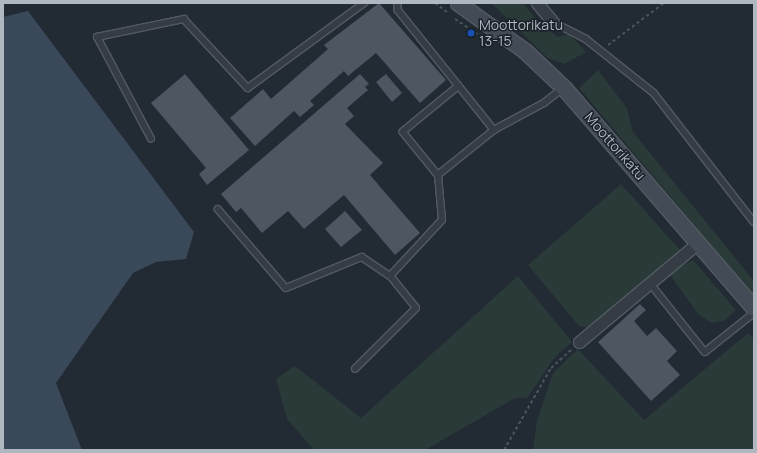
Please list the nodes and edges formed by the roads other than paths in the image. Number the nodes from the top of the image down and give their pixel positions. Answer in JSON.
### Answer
{"nodes":[{"id":1,"x":364,"y":3,"type":"edge"},
{"id":2,"x":398,"y":3,"type":"edge"},
{"id":3,"x":458,"y":3,"type":"edge"},
{"id":4,"x":537,"y":3,"type":"edge"},
{"id":5,"x":553,"y":22,"type":"joint"},
{"id":6,"x":459,"y":86,"type":"junction"},
{"id":7,"x":564,"y":88,"type":"junction"},
{"id":8,"x":494,"y":130,"type":"junction"},
{"id":9,"x":151,"y":139,"type":"dead end"},
{"id":10,"x":438,"y":175,"type":"junction"},
{"id":11,"x":218,"y":209,"type":"dead end"},
{"id":12,"x":754,"y":222,"type":"edge"},
{"id":13,"x":698,"y":243,"type":"junction"},
{"id":14,"x":390,"y":276,"type":"junction"},
{"id":15,"x":650,"y":283,"type":"junction"},
{"id":16,"x":754,"y":308,"type":"edge"},
{"id":17,"x":754,"y":313,"type":"edge"},
{"id":18,"x":579,"y":342,"type":"road end"},
{"id":19,"x":355,"y":369,"type":"dead end"}],
"edges":[{"from":1,"to":9,"type":"lane"},
{"from":2,"to":6,"type":"lane"},
{"from":3,"to":7,"type":"main road","name":"Moottorikatu"},
{"from":4,"to":5,"type":"street"},
{"from":5,"to":12,"type":"lane"},
{"from":6,"to":8,"type":"lane"},
{"from":6,"to":10,"type":"lane"},
{"from":7,"to":8,"type":"lane"},
{"from":7,"to":13,"type":"main road","name":"Moottorikatu"},
{"from":8,"to":10,"type":"lane"},
{"from":10,"to":14,"type":"lane"},
{"from":11,"to":14,"type":"lane"},
{"from":13,"to":15,"type":"street"},
{"from":13,"to":16,"type":"main road","name":"Moottorikatu"},
{"from":14,"to":19,"type":"lane"},
{"from":15,"to":17,"type":"lane"},
{"from":15,"to":18,"type":"street"}]}
